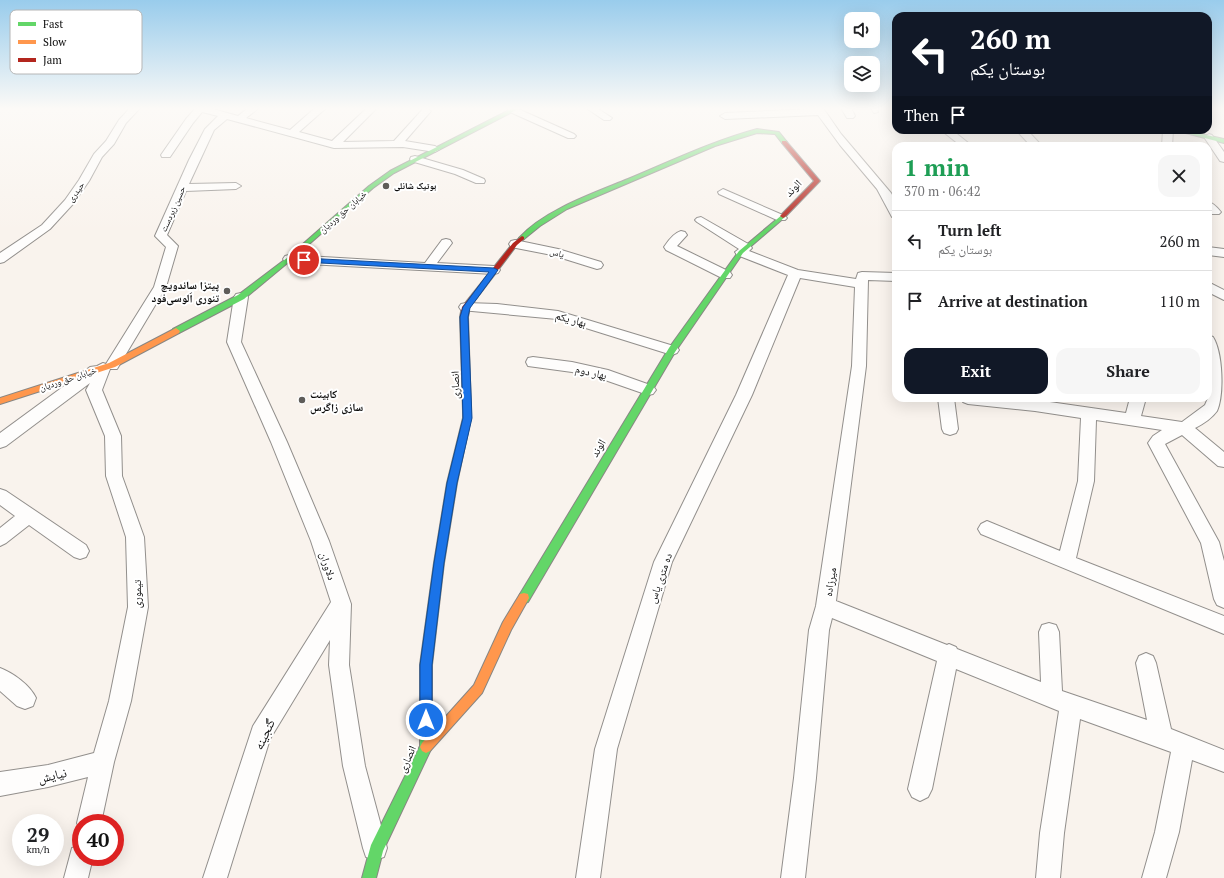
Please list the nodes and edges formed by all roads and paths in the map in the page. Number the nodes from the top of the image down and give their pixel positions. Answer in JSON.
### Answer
{"nodes":[{"id":1,"x":104,"y":149,"type":"edge"},
{"id":2,"x":170,"y":149,"type":"edge"},
{"id":3,"x":200,"y":149,"type":"edge"},
{"id":4,"x":435,"y":149,"type":"edge"},
{"id":5,"x":704,"y":149,"type":"edge"},
{"id":6,"x":790,"y":149,"type":"edge"},
{"id":7,"x":849,"y":149,"type":"edge"},
{"id":8,"x":1220,"y":149,"type":"edge"},
{"id":9,"x":166,"y":155,"type":"dead end"},
{"id":10,"x":415,"y":159,"type":"junction"},
{"id":11,"x":1224,"y":159,"type":"edge"},
{"id":12,"x":480,"y":181,"type":"dead end"},
{"id":13,"x":236,"y":186,"type":"dead end"},
{"id":14,"x":182,"y":188,"type":"junction"},
{"id":15,"x":723,"y":192,"type":"dead end"},
{"id":16,"x":892,"y":203,"type":"edge"},
{"id":17,"x":781,"y":218,"type":"junction"},
{"id":18,"x":701,"y":220,"type":"dead end"},
{"id":19,"x":681,"y":235,"type":"dead end"},
{"id":20,"x":446,"y":243,"type":"dead end"},
{"id":21,"x":515,"y":244,"type":"junction"},
{"id":22,"x":744,"y":250,"type":"junction"},
{"id":23,"x":1212,"y":252,"type":"edge"},
{"id":24,"x":1224,"y":253,"type":"edge"},
{"id":25,"x":0,"y":259,"type":"edge"},
{"id":26,"x":289,"y":259,"type":"junction"},
{"id":27,"x":597,"y":265,"type":"dead end"},
{"id":28,"x":428,"y":267,"type":"junction"},
{"id":29,"x":494,"y":270,"type":"junction"},
{"id":30,"x":795,"y":273,"type":"junction"},
{"id":31,"x":726,"y":275,"type":"junction"},
{"id":32,"x":892,"y":278,"type":"edge"},
{"id":33,"x":862,"y":284,"type":"junction"},
{"id":34,"x":1212,"y":288,"type":"edge"},
{"id":35,"x":1224,"y":296,"type":"edge"},
{"id":36,"x":241,"y":297,"type":"junction"},
{"id":37,"x":466,"y":307,"type":"junction"},
{"id":38,"x":672,"y":350,"type":"junction"},
{"id":39,"x":1212,"y":353,"type":"edge"},
{"id":40,"x":533,"y":362,"type":"dead end"},
{"id":41,"x":103,"y":368,"type":"junction"},
{"id":42,"x":648,"y":390,"type":"junction"},
{"id":43,"x":0,"y":401,"type":"edge"},
{"id":44,"x":947,"y":402,"type":"edge"},
{"id":45,"x":1035,"y":402,"type":"edge"},
{"id":46,"x":1137,"y":402,"type":"edge"},
{"id":47,"x":1089,"y":413,"type":"junction"},
{"id":48,"x":1132,"y":420,"type":"junction"},
{"id":49,"x":1184,"y":428,"type":"junction"},
{"id":50,"x":950,"y":429,"type":"dead end"},
{"id":51,"x":0,"y":442,"type":"edge"},
{"id":52,"x":1224,"y":461,"type":"edge"},
{"id":53,"x":0,"y":496,"type":"edge"},
{"id":54,"x":28,"y":516,"type":"junction"},
{"id":55,"x":988,"y":529,"type":"dead end"},
{"id":56,"x":0,"y":538,"type":"edge"},
{"id":57,"x":80,"y":551,"type":"dead end"},
{"id":58,"x":1066,"y":562,"type":"junction"},
{"id":59,"x":1224,"y":599,"type":"edge"},
{"id":60,"x":341,"y":604,"type":"junction"},
{"id":61,"x":826,"y":606,"type":"junction"},
{"id":62,"x":1224,"y":625,"type":"edge"},
{"id":63,"x":1049,"y":632,"type":"dead end"},
{"id":64,"x":949,"y":654,"type":"junction"},
{"id":65,"x":1146,"y":662,"type":"dead end"},
{"id":66,"x":0,"y":678,"type":"edge"},
{"id":67,"x":25,"y":698,"type":"dead end"},
{"id":68,"x":1061,"y":701,"type":"junction"},
{"id":69,"x":1161,"y":736,"type":"junction"},
{"id":70,"x":426,"y":746,"type":"junction"},
{"id":71,"x":1183,"y":746,"type":"junction"},
{"id":72,"x":1224,"y":761,"type":"edge"},
{"id":73,"x":103,"y":762,"type":"junction"},
{"id":74,"x":0,"y":784,"type":"edge"},
{"id":75,"x":920,"y":789,"type":"dead end"},
{"id":76,"x":91,"y":814,"type":"edge"},
{"id":77,"x":376,"y":850,"type":"junction"},
{"id":78,"x":79,"y":866,"type":"edge"},
{"id":79,"x":76,"y":878,"type":"edge"},
{"id":80,"x":215,"y":878,"type":"edge"},
{"id":81,"x":369,"y":878,"type":"edge"},
{"id":82,"x":588,"y":878,"type":"edge"},
{"id":83,"x":793,"y":878,"type":"edge"},
{"id":84,"x":1048,"y":878,"type":"edge"},
{"id":85,"x":1154,"y":878,"type":"edge"}],
"edges":[{"from":1,"to":25,"type":"street","name":"حیدری"},
{"from":2,"to":9,"type":"street"},
{"from":3,"to":14,"type":"street","name":"حسین زبردست"},
{"from":4,"to":10,"type":"main road","name":"خیابان حق وردیان"},
{"from":5,"to":21,"type":"main road","name":"الوند"},
{"from":6,"to":17,"type":"main road","name":"الوند"},
{"from":7,"to":16,"type":"street"},
{"from":8,"to":11,"type":"street"},
{"from":10,"to":12,"type":"street"},
{"from":10,"to":26,"type":"main road","name":"خیابان حق وردیان"},
{"from":13,"to":14,"type":"street"},
{"from":14,"to":41,"type":"street","name":"حسین زبردست"},
{"from":15,"to":17,"type":"street"},
{"from":17,"to":22,"type":"main road","name":"الوند"},
{"from":18,"to":22,"type":"street"},
{"from":19,"to":31,"type":"street"},
{"from":20,"to":28,"type":"street"},
{"from":21,"to":27,"type":"street","name":"یاس"},
{"from":21,"to":29,"type":"main road"},
{"from":22,"to":30,"type":"street"},
{"from":22,"to":31,"type":"main road","name":"الوند"},
{"from":23,"to":24,"type":"street"},
{"from":26,"to":28,"type":"street"},
{"from":26,"to":36,"type":"main road","name":"خیابان حق وردیان"},
{"from":28,"to":29,"type":"street"},
{"from":29,"to":37,"type":"main road"},
{"from":30,"to":33,"type":"street"},
{"from":30,"to":82,"type":"street","name":"ده متری یاس"},
{"from":31,"to":38,"type":"main road","name":"الوند"},
{"from":32,"to":33,"type":"street"},
{"from":33,"to":61,"type":"street","name":"میرزاده"},
{"from":34,"to":35,"type":"street"},
{"from":36,"to":41,"type":"main road","name":"خیابان حق وردیان"},
{"from":36,"to":60,"type":"street","name":"دلاوران"},
{"from":37,"to":38,"type":"street","name":"بهار یکم"},
{"from":37,"to":70,"type":"main road","name":"انصاری"},
{"from":38,"to":42,"type":"main road","name":"الوند"},
{"from":39,"to":49,"type":"street"},
{"from":40,"to":42,"type":"street","name":"بهار دوم"},
{"from":41,"to":43,"type":"main road","name":"خیابان حق وردیان"},
{"from":41,"to":51,"type":"street"},
{"from":41,"to":73,"type":"street","name":"تیموری"},
{"from":42,"to":70,"type":"main road","name":"الوند"},
{"from":44,"to":50,"type":"street"},
{"from":45,"to":47,"type":"street"},
{"from":46,"to":48,"type":"street"},
{"from":47,"to":48,"type":"street"},
{"from":47,"to":58,"type":"street"},
{"from":48,"to":49,"type":"street"},
{"from":49,"to":52,"type":"street"},
{"from":49,"to":59,"type":"street"},
{"from":53,"to":54,"type":"street"},
{"from":54,"to":56,"type":"street"},
{"from":54,"to":57,"type":"street"},
{"from":55,"to":58,"type":"street"},
{"from":58,"to":62,"type":"street"},
{"from":60,"to":77,"type":"street","name":"دلاوران"},
{"from":60,"to":80,"type":"street","name":"گنجینه"},
{"from":61,"to":64,"type":"street"},
{"from":61,"to":83,"type":"street","name":"میرزاده"},
{"from":63,"to":68,"type":"street"},
{"from":64,"to":68,"type":"street"},
{"from":64,"to":75,"type":"street"},
{"from":65,"to":69,"type":"street"},
{"from":66,"to":67,"type":"street"},
{"from":68,"to":69,"type":"street"},
{"from":68,"to":84,"type":"street"},
{"from":69,"to":71,"type":"street"},
{"from":70,"to":77,"type":"main road","name":"انصاری"},
{"from":71,"to":72,"type":"street"},
{"from":71,"to":85,"type":"street"},
{"from":73,"to":74,"type":"street","name":"نیایش"},
{"from":73,"to":76,"type":"street","name":"تیموری"},
{"from":77,"to":81,"type":"main road","name":"انصاری"},
{"from":78,"to":79,"type":"street"}]}
